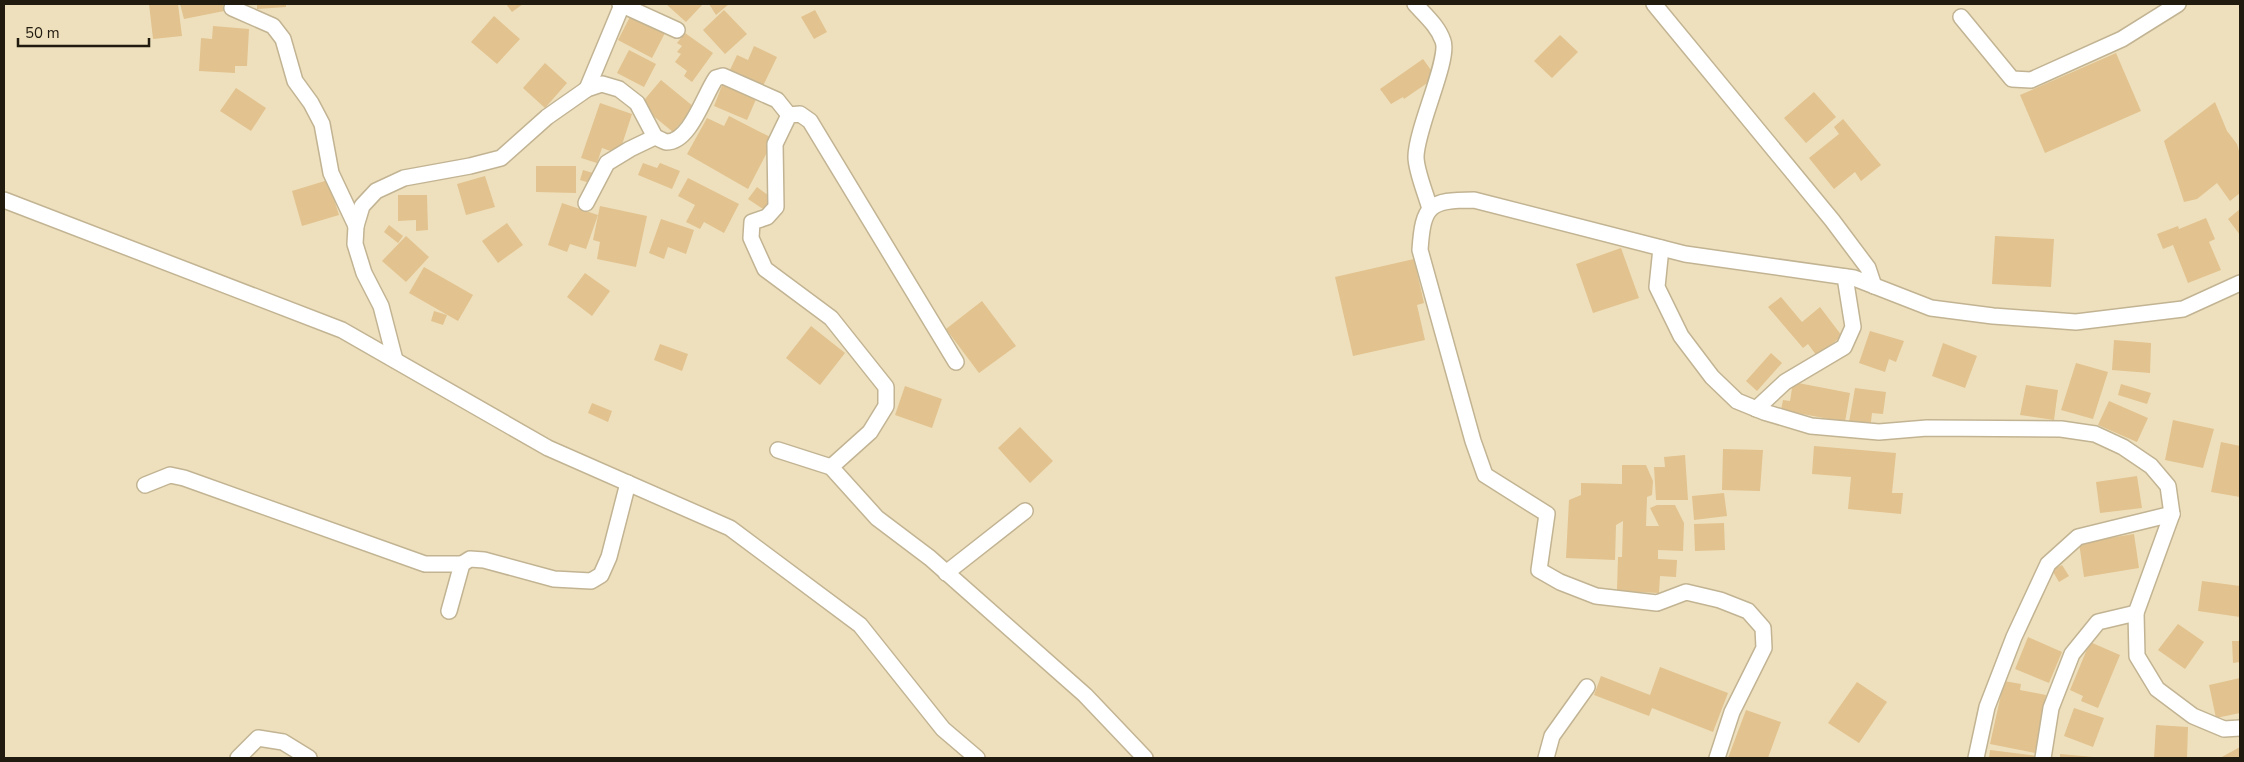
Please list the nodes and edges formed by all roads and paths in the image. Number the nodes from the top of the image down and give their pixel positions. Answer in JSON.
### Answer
{"nodes":[{"id":1,"x":621,"y":4,"type":"edge"},
{"id":2,"x":1415,"y":4,"type":"edge"},
{"id":3,"x":1654,"y":4,"type":"edge"},
{"id":4,"x":2178,"y":4,"type":"edge"},
{"id":5,"x":232,"y":8,"type":"dead end"},
{"id":6,"x":1961,"y":17,"type":"dead end"},
{"id":7,"x":677,"y":30,"type":"dead end"},
{"id":8,"x":587,"y":89,"type":"junction"},
{"id":9,"x":789,"y":115,"type":"junction"},
{"id":10,"x":655,"y":137,"type":"junction"},
{"id":11,"x":4,"y":200,"type":"edge"},
{"id":12,"x":586,"y":203,"type":"dead end"},
{"id":13,"x":1430,"y":209,"type":"junction"},
{"id":14,"x":356,"y":226,"type":"junction"},
{"id":15,"x":1661,"y":248,"type":"junction"},
{"id":16,"x":1845,"y":277,"type":"junction"},
{"id":17,"x":2240,"y":283,"type":"edge"},
{"id":18,"x":1874,"y":286,"type":"junction"},
{"id":19,"x":395,"y":360,"type":"junction"},
{"id":20,"x":956,"y":362,"type":"dead end"},
{"id":21,"x":1756,"y":409,"type":"junction"},
{"id":22,"x":778,"y":450,"type":"dead end"},
{"id":23,"x":831,"y":467,"type":"junction"},
{"id":24,"x":628,"y":483,"type":"junction"},
{"id":25,"x":145,"y":485,"type":"dead end"},
{"id":26,"x":1025,"y":511,"type":"dead end"},
{"id":27,"x":2172,"y":514,"type":"junction"},
{"id":28,"x":462,"y":564,"type":"junction"},
{"id":29,"x":946,"y":574,"type":"junction"},
{"id":30,"x":449,"y":611,"type":"dead end"},
{"id":31,"x":2136,"y":613,"type":"junction"},
{"id":32,"x":1587,"y":687,"type":"dead end"},
{"id":33,"x":2240,"y":728,"type":"edge"},
{"id":34,"x":238,"y":758,"type":"edge"},
{"id":35,"x":309,"y":758,"type":"edge"},
{"id":36,"x":977,"y":758,"type":"edge"},
{"id":37,"x":1145,"y":758,"type":"edge"},
{"id":38,"x":1546,"y":758,"type":"edge"},
{"id":39,"x":1718,"y":758,"type":"edge"},
{"id":40,"x":1976,"y":758,"type":"edge"},
{"id":41,"x":2043,"y":758,"type":"edge"}],
"edges":[{"from":1,"to":7,"type":"street"},
{"from":1,"to":8,"type":"street"},
{"from":2,"to":13,"type":"street"},
{"from":3,"to":18,"type":"street"},
{"from":4,"to":6,"type":"street"},
{"from":5,"to":14,"type":"street"},
{"from":8,"to":10,"type":"street"},
{"from":8,"to":14,"type":"street"},
{"from":9,"to":10,"type":"street"},
{"from":9,"to":20,"type":"street"},
{"from":9,"to":23,"type":"street"},
{"from":10,"to":12,"type":"street"},
{"from":11,"to":19,"type":"street"},
{"from":13,"to":15,"type":"street"},
{"from":13,"to":39,"type":"street"},
{"from":14,"to":19,"type":"street"},
{"from":15,"to":16,"type":"street"},
{"from":15,"to":21,"type":"street"},
{"from":16,"to":18,"type":"street"},
{"from":16,"to":21,"type":"street"},
{"from":17,"to":18,"type":"street"},
{"from":19,"to":24,"type":"street"},
{"from":21,"to":27,"type":"street"},
{"from":22,"to":23,"type":"street"},
{"from":23,"to":29,"type":"street"},
{"from":24,"to":28,"type":"street"},
{"from":24,"to":36,"type":"street"},
{"from":25,"to":28,"type":"street"},
{"from":26,"to":29,"type":"street"},
{"from":27,"to":31,"type":"street"},
{"from":27,"to":40,"type":"street"},
{"from":28,"to":30,"type":"street"},
{"from":29,"to":37,"type":"street"},
{"from":31,"to":33,"type":"street"},
{"from":31,"to":41,"type":"street"},
{"from":32,"to":38,"type":"street"},
{"from":34,"to":35,"type":"street"}]}
